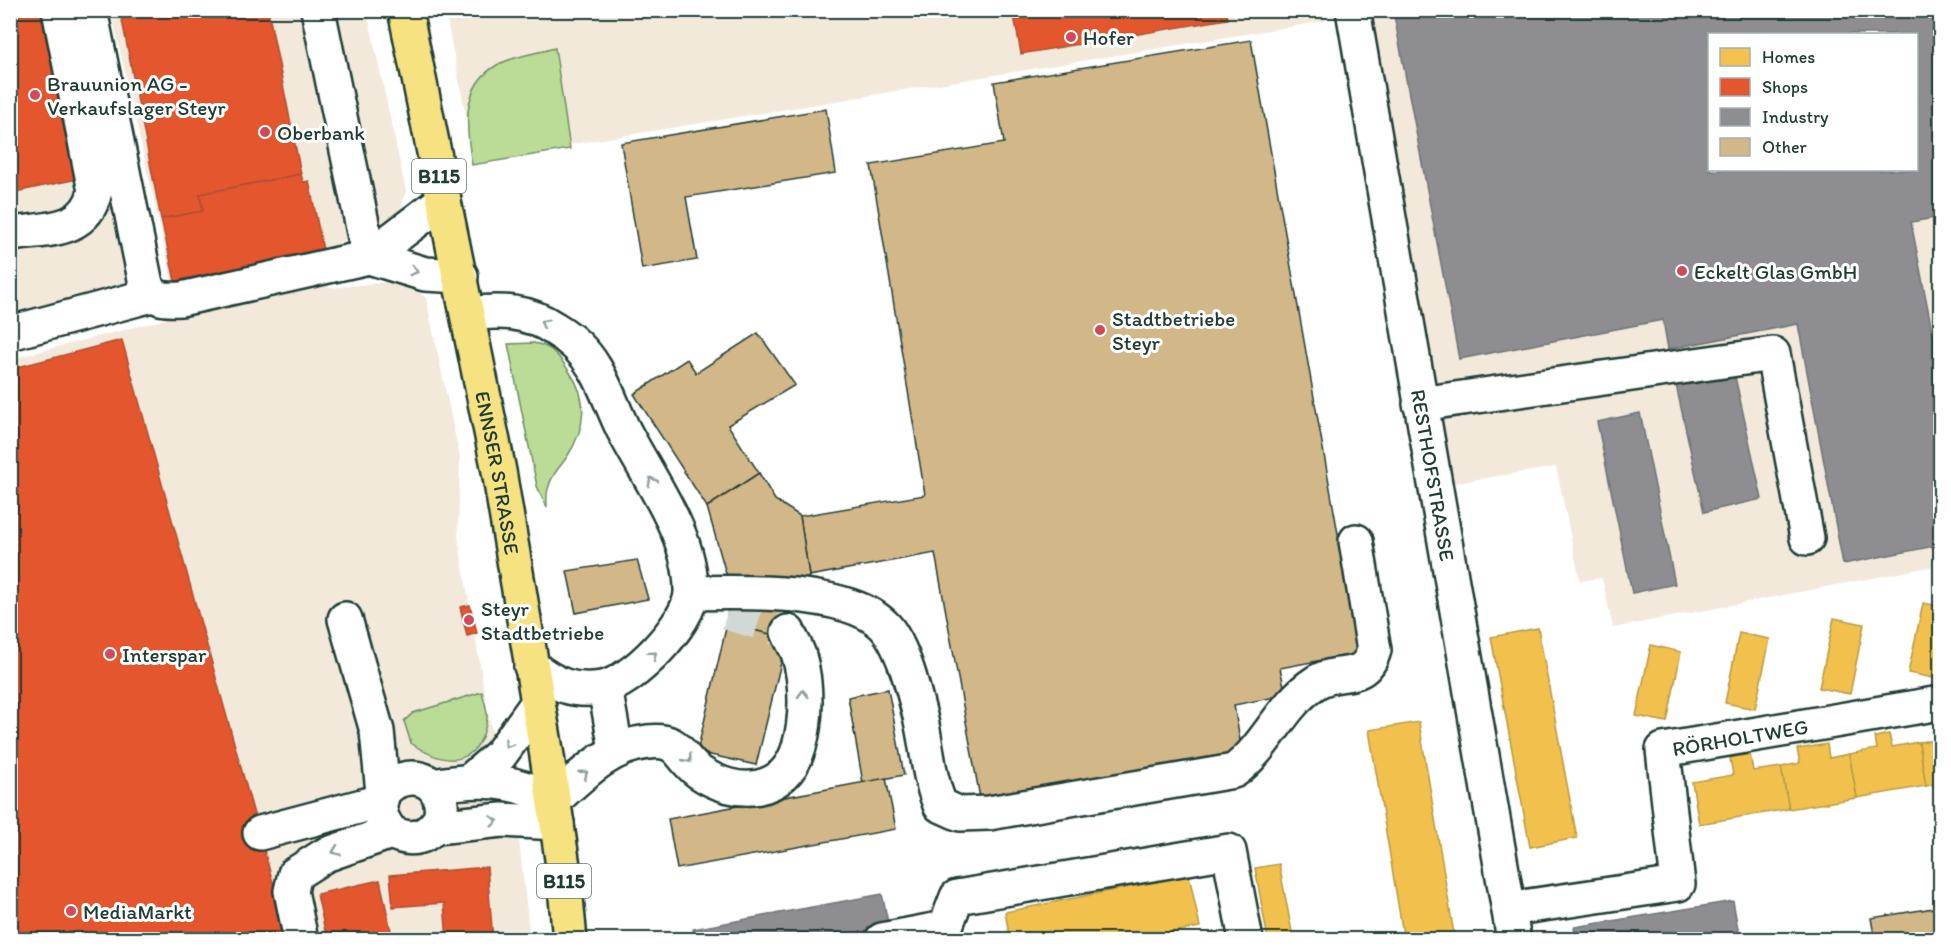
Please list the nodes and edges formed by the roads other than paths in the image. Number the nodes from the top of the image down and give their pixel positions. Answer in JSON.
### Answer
{"nodes":[{"id":1,"x":59,"y":10,"type":"edge"},
{"id":2,"x":90,"y":10,"type":"edge"},
{"id":3,"x":318,"y":10,"type":"edge"},
{"id":4,"x":405,"y":10,"type":"edge"},
{"id":5,"x":1353,"y":10,"type":"edge"},
{"id":6,"x":444,"y":200,"type":"junction"},
{"id":7,"x":10,"y":234,"type":"edge"},
{"id":8,"x":369,"y":257,"type":"junction"},
{"id":9,"x":461,"y":276,"type":"junction"},
{"id":10,"x":152,"y":295,"type":"junction"},
{"id":11,"x":468,"y":314,"type":"junction"},
{"id":12,"x":10,"y":333,"type":"edge"},
{"id":13,"x":1420,"y":404,"type":"junction"},
{"id":14,"x":1807,"y":538,"type":"dead end"},
{"id":15,"x":1356,"y":541,"type":"dead end"},
{"id":16,"x":692,"y":593,"type":"junction"},
{"id":17,"x":728,"y":613,"type":"tunnel mouth"},
{"id":18,"x":345,"y":619,"type":"dead end"},
{"id":19,"x":788,"y":632,"type":"dead end"},
{"id":20,"x":531,"y":666,"type":"junction"},
{"id":21,"x":605,"y":688,"type":"junction"},
{"id":22,"x":537,"y":704,"type":"junction"},
{"id":23,"x":1941,"y":704,"type":"edge"},
{"id":24,"x":378,"y":741,"type":"junction"},
{"id":25,"x":616,"y":749,"type":"junction"},
{"id":26,"x":472,"y":779,"type":"junction"},
{"id":27,"x":424,"y":781,"type":"junction"},
{"id":28,"x":382,"y":797,"type":"junction"},
{"id":29,"x":555,"y":812,"type":"junction"},
{"id":30,"x":436,"y":827,"type":"junction"},
{"id":31,"x":391,"y":831,"type":"junction"},
{"id":32,"x":260,"y":833,"type":"dead end"},
{"id":33,"x":1511,"y":924,"type":"edge"},
{"id":34,"x":946,"y":934,"type":"edge"},
{"id":35,"x":302,"y":939,"type":"edge"},
{"id":36,"x":570,"y":939,"type":"edge"},
{"id":37,"x":882,"y":939,"type":"edge"},
{"id":38,"x":1246,"y":939,"type":"edge"}],
"edges":[{"from":1,"to":7,"type":"street"},
{"from":2,"to":10,"type":"street"},
{"from":3,"to":8,"type":"street"},
{"from":4,"to":6,"type":"main road","name":"ENNSER STRASSE","number":"B115"},
{"from":5,"to":13,"type":"street","name":"RESTHOFSTRASSE"},
{"from":6,"to":8,"type":"street"},
{"from":6,"to":9,"type":"main road","name":"ENNSER STRASSE","number":"B115"},
{"from":8,"to":9,"type":"street","one_way":true},
{"from":8,"to":10,"type":"street"},
{"from":9,"to":11,"type":"main road","name":"ENNSER STRASSE","number":"B115"},
{"from":10,"to":12,"type":"street"},
{"from":16,"to":11,"type":"street","one_way":true},
{"from":11,"to":20,"type":"main road","name":"ENNSER STRASSE","number":"B115"},
{"from":13,"to":14,"type":"street"},
{"from":13,"to":33,"type":"street","name":"RESTHOFSTRASSE"},
{"from":15,"to":16,"type":"street"},
{"from":16,"to":17,"type":"street"},
{"from":21,"to":16,"type":"street","one_way":true},
{"from":18,"to":24,"type":"street"},
{"from":25,"to":19,"type":"street","one_way":true},
{"from":20,"to":21,"type":"street"},
{"from":20,"to":22,"type":"main road","name":"ENNSER STRASSE","number":"B115"},
{"from":21,"to":25,"type":"street"},
{"from":22,"to":26,"type":"street","one_way":true},
{"from":22,"to":29,"type":"main road","name":"ENNSER STRASSE","number":"B115"},
{"from":23,"to":33,"type":"street","name":"RÖRHOLTWEG"},
{"from":24,"to":27,"type":"street"},
{"from":24,"to":28,"type":"street"},
{"from":29,"to":25,"type":"street","one_way":true},
{"from":26,"to":27,"type":"street"},
{"from":26,"to":29,"type":"street"},
{"from":27,"to":28,"type":"street"},
{"from":27,"to":30,"type":"street"},
{"from":28,"to":31,"type":"street"},
{"from":28,"to":32,"type":"street"},
{"from":30,"to":29,"type":"street","one_way":true},
{"from":29,"to":36,"type":"main road","name":"ENNSER STRASSE","number":"B115"},
{"from":30,"to":31,"type":"street"},
{"from":31,"to":35,"type":"street","one_way":true},
{"from":34,"to":37,"type":"street"},
{"from":34,"to":38,"type":"street"}]}
